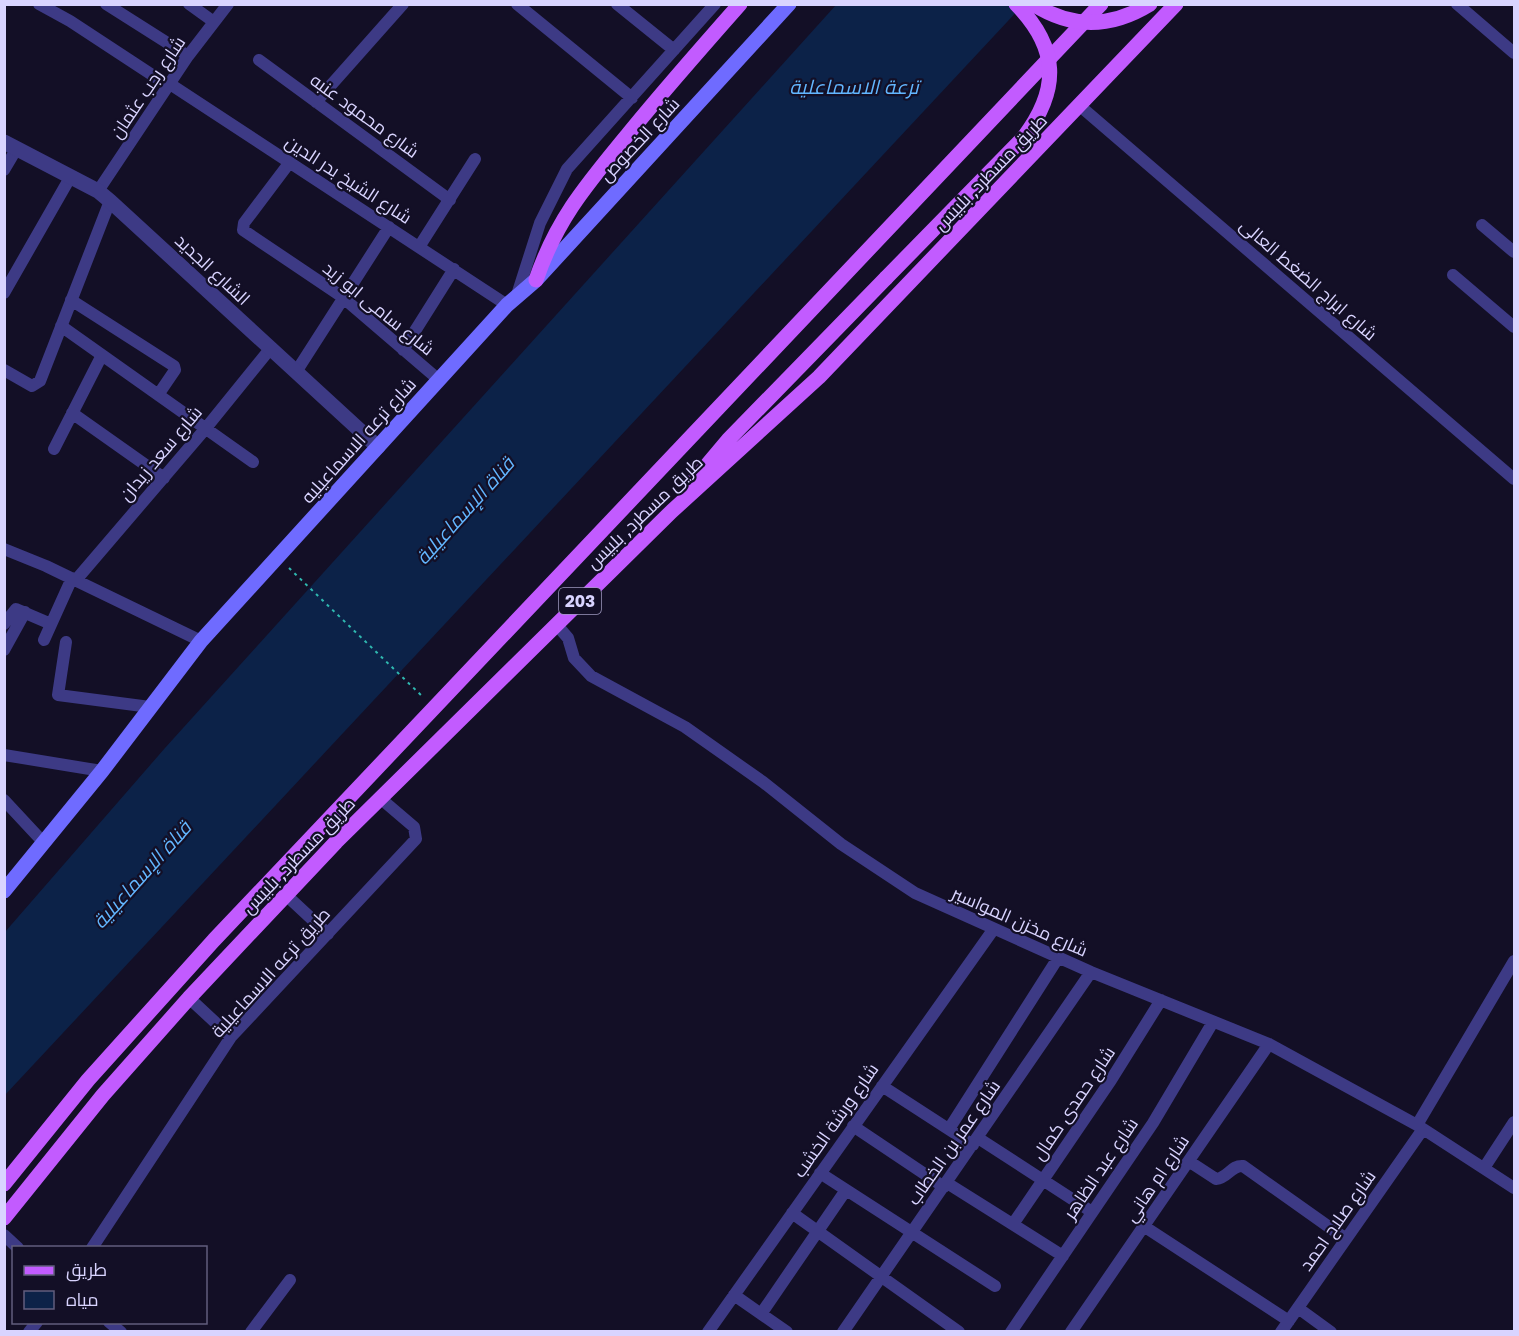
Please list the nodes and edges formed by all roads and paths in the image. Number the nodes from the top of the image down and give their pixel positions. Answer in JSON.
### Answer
{"nodes":[{"id":1,"x":39,"y":4,"type":"edge"},
{"id":2,"x":106,"y":4,"type":"edge"},
{"id":3,"x":189,"y":4,"type":"edge"},
{"id":4,"x":228,"y":4,"type":"edge"},
{"id":5,"x":403,"y":4,"type":"edge"},
{"id":6,"x":517,"y":4,"type":"edge"},
{"id":7,"x":617,"y":4,"type":"edge"},
{"id":8,"x":740,"y":4,"type":"edge"},
{"id":9,"x":789,"y":4,"type":"edge"},
{"id":10,"x":1016,"y":4,"type":"edge"},
{"id":11,"x":1033,"y":4,"type":"edge"},
{"id":12,"x":1101,"y":4,"type":"edge"},
{"id":13,"x":1150,"y":4,"type":"edge"},
{"id":14,"x":1176,"y":4,"type":"edge"},
{"id":15,"x":1457,"y":4,"type":"edge"},
{"id":16,"x":715,"y":5,"type":"edge"},
{"id":17,"x":214,"y":22,"type":"junction"},
{"id":18,"x":674,"y":50,"type":"junction"},
{"id":19,"x":1515,"y":53,"type":"edge"},
{"id":20,"x":188,"y":56,"type":"junction"},
{"id":21,"x":259,"y":60,"type":"dead end"},
{"id":22,"x":170,"y":85,"type":"junction"},
{"id":23,"x":632,"y":98,"type":"junction"},
{"id":24,"x":316,"y":102,"type":"junction"},
{"id":25,"x":1080,"y":106,"type":"junction"},
{"id":26,"x":11,"y":145,"type":"edge"},
{"id":27,"x":475,"y":159,"type":"dead end"},
{"id":28,"x":290,"y":162,"type":"junction"},
{"id":29,"x":4,"y":170,"type":"edge"},
{"id":30,"x":70,"y":176,"type":"junction"},
{"id":31,"x":98,"y":190,"type":"junction"},
{"id":32,"x":450,"y":200,"type":"junction"},
{"id":33,"x":110,"y":201,"type":"junction"},
{"id":34,"x":1482,"y":225,"type":"dead end"},
{"id":35,"x":389,"y":227,"type":"junction"},
{"id":36,"x":419,"y":247,"type":"junction"},
{"id":37,"x":1515,"y":252,"type":"edge"},
{"id":38,"x":454,"y":269,"type":"junction"},
{"id":39,"x":1453,"y":275,"type":"dead end"},
{"id":40,"x":536,"y":280,"type":"junction"},
{"id":41,"x":4,"y":293,"type":"edge"},
{"id":42,"x":343,"y":298,"type":"junction"},
{"id":43,"x":71,"y":300,"type":"junction"},
{"id":44,"x":511,"y":301,"type":"junction"},
{"id":45,"x":61,"y":326,"type":"junction"},
{"id":46,"x":1515,"y":327,"type":"edge"},
{"id":47,"x":270,"y":349,"type":"junction"},
{"id":48,"x":404,"y":350,"type":"junction"},
{"id":49,"x":102,"y":355,"type":"junction"},
{"id":50,"x":4,"y":370,"type":"edge"},
{"id":51,"x":296,"y":372,"type":"junction"},
{"id":52,"x":439,"y":380,"type":"junction"},
{"id":53,"x":158,"y":394,"type":"junction"},
{"id":54,"x":72,"y":413,"type":"junction"},
{"id":55,"x":206,"y":428,"type":"junction"},
{"id":56,"x":378,"y":447,"type":"junction"},
{"id":57,"x":54,"y":449,"type":"dead end"},
{"id":58,"x":254,"y":462,"type":"dead end"},
{"id":59,"x":164,"y":478,"type":"junction"},
{"id":60,"x":1515,"y":479,"type":"edge"},
{"id":61,"x":672,"y":511,"type":"junction"},
{"id":62,"x":4,"y":549,"type":"edge"},
{"id":63,"x":278,"y":557,"type":"junction"},
{"id":64,"x":74,"y":579,"type":"junction"},
{"id":65,"x":25,"y":612,"type":"junction"},
{"id":66,"x":4,"y":624,"type":"edge"},
{"id":67,"x":51,"y":624,"type":"junction"},
{"id":68,"x":556,"y":624,"type":"junction"},
{"id":69,"x":44,"y":640,"type":"dead end"},
{"id":70,"x":201,"y":641,"type":"junction"},
{"id":71,"x":66,"y":642,"type":"dead end"},
{"id":72,"x":4,"y":650,"type":"edge"},
{"id":73,"x":416,"y":689,"type":"dead end"},
{"id":74,"x":150,"y":707,"type":"junction"},
{"id":75,"x":4,"y":755,"type":"edge"},
{"id":76,"x":102,"y":771,"type":"junction"},
{"id":77,"x":380,"y":798,"type":"junction"},
{"id":78,"x":4,"y":800,"type":"edge"},
{"id":79,"x":44,"y":843,"type":"junction"},
{"id":80,"x":4,"y":891,"type":"edge"},
{"id":81,"x":286,"y":895,"type":"junction"},
{"id":82,"x":993,"y":930,"type":"junction"},
{"id":83,"x":328,"y":934,"type":"junction"},
{"id":84,"x":1058,"y":958,"type":"junction"},
{"id":85,"x":1515,"y":961,"type":"edge"},
{"id":86,"x":1091,"y":972,"type":"junction"},
{"id":87,"x":189,"y":998,"type":"junction"},
{"id":88,"x":1161,"y":1000,"type":"junction"},
{"id":89,"x":1214,"y":1022,"type":"junction"},
{"id":90,"x":231,"y":1037,"type":"junction"},
{"id":91,"x":1269,"y":1044,"type":"junction"},
{"id":92,"x":882,"y":1086,"type":"junction"},
{"id":93,"x":1515,"y":1122,"type":"edge"},
{"id":94,"x":853,"y":1126,"type":"junction"},
{"id":95,"x":1420,"y":1127,"type":"junction"},
{"id":96,"x":949,"y":1129,"type":"junction"},
{"id":97,"x":976,"y":1141,"type":"junction"},
{"id":98,"x":1190,"y":1162,"type":"junction"},
{"id":99,"x":1484,"y":1168,"type":"junction"},
{"id":100,"x":820,"y":1173,"type":"junction"},
{"id":101,"x":1043,"y":1180,"type":"junction"},
{"id":102,"x":4,"y":1184,"type":"edge"},
{"id":103,"x":946,"y":1185,"type":"junction"},
{"id":104,"x":1515,"y":1188,"type":"edge"},
{"id":105,"x":846,"y":1190,"type":"junction"},
{"id":106,"x":1092,"y":1212,"type":"junction"},
{"id":107,"x":792,"y":1213,"type":"junction"},
{"id":108,"x":4,"y":1218,"type":"edge"},
{"id":109,"x":1013,"y":1224,"type":"junction"},
{"id":110,"x":1145,"y":1227,"type":"junction"},
{"id":111,"x":818,"y":1231,"type":"junction"},
{"id":112,"x":912,"y":1232,"type":"junction"},
{"id":113,"x":4,"y":1235,"type":"edge"},
{"id":114,"x":1346,"y":1239,"type":"junction"},
{"id":115,"x":16,"y":1246,"type":"edge"},
{"id":116,"x":93,"y":1246,"type":"edge"},
{"id":117,"x":1063,"y":1256,"type":"junction"},
{"id":118,"x":882,"y":1276,"type":"junction"},
{"id":119,"x":290,"y":1280,"type":"dead end"},
{"id":120,"x":995,"y":1286,"type":"dead end"},
{"id":121,"x":734,"y":1295,"type":"junction"},
{"id":122,"x":1298,"y":1308,"type":"junction"},
{"id":123,"x":761,"y":1314,"type":"junction"},
{"id":124,"x":1285,"y":1326,"type":"edge"},
{"id":125,"x":712,"y":1330,"type":"edge"},
{"id":126,"x":251,"y":1332,"type":"edge"},
{"id":127,"x":787,"y":1332,"type":"edge"},
{"id":128,"x":843,"y":1332,"type":"edge"},
{"id":129,"x":959,"y":1332,"type":"edge"},
{"id":130,"x":1011,"y":1332,"type":"edge"},
{"id":131,"x":1071,"y":1332,"type":"edge"},
{"id":132,"x":1332,"y":1332,"type":"edge"}],
"edges":[{"from":1,"to":22,"type":"street","name":"شارع الشيخ بدر الدين"},
{"from":2,"to":20,"type":"street"},
{"from":3,"to":17,"type":"street"},
{"from":4,"to":17,"type":"street","name":"شارع رجب عثمان"},
{"from":5,"to":24,"type":"street"},
{"from":6,"to":23,"type":"street"},
{"from":7,"to":18,"type":"street"},
{"from":8,"to":40,"type":"main road"},
{"from":9,"to":40,"type":"main road","name":"شارع الخصوص"},
{"from":10,"to":61,"type":"main road","bridge":true},
{"from":11,"to":13,"type":"main road","bridge":true},
{"from":12,"to":102,"type":"main road","name":"طريق مسطرد, بلبيس","number":"203"},
{"from":14,"to":25,"type":"main road","name":"طريق مسطرد, بلبيس","number":"203"},
{"from":15,"to":19,"type":"street"},
{"from":16,"to":18,"type":"street","name":"شارع ترعه الاسماعيليه"},
{"from":17,"to":20,"type":"street","name":"شارع رجب عثمان"},
{"from":18,"to":23,"type":"street","name":"شارع ترعه الاسماعيليه"},
{"from":20,"to":22,"type":"street","name":"شارع رجب عثمان"},
{"from":21,"to":24,"type":"street","name":"شارع محمود عنبه"},
{"from":22,"to":28,"type":"street","name":"شارع الشيخ بدر الدين"},
{"from":22,"to":31,"type":"street","name":"شارع رجب عثمان"},
{"from":23,"to":44,"type":"street","name":"شارع ترعه الاسماعيليه"},
{"from":24,"to":32,"type":"street","name":"شارع محمود عنبه"},
{"from":25,"to":60,"type":"street","name":"شارع ابراج الضغط العالى"},
{"from":25,"to":61,"type":"main road","name":"طريق مسطرد, بلبيس","number":"203"},
{"from":26,"to":29,"type":"street"},
{"from":26,"to":30,"type":"street","name":"الشارع الجديد"},
{"from":27,"to":32,"type":"street"},
{"from":28,"to":35,"type":"street","name":"شارع الشيخ بدر الدين"},
{"from":28,"to":42,"type":"street","name":"شارع سامى ابو زيد"},
{"from":30,"to":31,"type":"street","name":"الشارع الجديد"},
{"from":30,"to":41,"type":"street"},
{"from":31,"to":33,"type":"street","name":"الشارع الجديد"},
{"from":32,"to":36,"type":"street"},
{"from":33,"to":43,"type":"street"},
{"from":33,"to":47,"type":"street","name":"الشارع الجديد"},
{"from":34,"to":37,"type":"street"},
{"from":35,"to":36,"type":"street","name":"شارع الشيخ بدر الدين"},
{"from":35,"to":42,"type":"street"},
{"from":36,"to":38,"type":"street","name":"شارع الشيخ بدر الدين"},
{"from":38,"to":44,"type":"street","name":"شارع الشيخ بدر الدين"},
{"from":38,"to":48,"type":"street"},
{"from":39,"to":46,"type":"street"},
{"from":40,"to":44,"type":"main road","name":"شارع الخصوص"},
{"from":42,"to":48,"type":"street","name":"شارع سامى ابو زيد"},
{"from":42,"to":51,"type":"street"},
{"from":43,"to":45,"type":"street"},
{"from":43,"to":53,"type":"street"},
{"from":44,"to":52,"type":"main road","name":"شارع ترعه الاسماعيليه"},
{"from":45,"to":49,"type":"street"},
{"from":45,"to":50,"type":"street"},
{"from":47,"to":51,"type":"street","name":"الشارع الجديد"},
{"from":47,"to":55,"type":"street","name":"شارع سعد زيدان"},
{"from":48,"to":52,"type":"street","name":"شارع سامى ابو زيد"},
{"from":49,"to":53,"type":"street"},
{"from":49,"to":54,"type":"street"},
{"from":51,"to":56,"type":"street","name":"الشارع الجديد"},
{"from":52,"to":56,"type":"main road","name":"شارع ترعه الاسماعيليه"},
{"from":53,"to":55,"type":"street"},
{"from":54,"to":57,"type":"street"},
{"from":54,"to":59,"type":"street"},
{"from":55,"to":58,"type":"street"},
{"from":55,"to":59,"type":"street","name":"شارع سعد زيدان"},
{"from":56,"to":63,"type":"main road","name":"شارع ترعه الاسماعيليه"},
{"from":59,"to":64,"type":"street","name":"شارع سعد زيدان"},
{"from":61,"to":68,"type":"main road","name":"طريق مسطرد, بلبيس","number":"203"},
{"from":62,"to":64,"type":"street"},
{"from":63,"to":70,"type":"main road","name":"شارع ترعه الاسماعيليه"},
{"from":63,"to":73,"type":"path"},
{"from":64,"to":67,"type":"street","name":"شارع سعد زيدان"},
{"from":64,"to":70,"type":"street"},
{"from":65,"to":66,"type":"street"},
{"from":65,"to":67,"type":"street"},
{"from":65,"to":72,"type":"street"},
{"from":67,"to":69,"type":"street","name":"شارع سعد زيدان"},
{"from":68,"to":77,"type":"main road","name":"طريق مسطرد, بلبيس","number":"203"},
{"from":68,"to":82,"type":"street","name":"شارع مخزن المواسير"},
{"from":70,"to":74,"type":"main road","name":"شارع ترعه الاسماعيليه"},
{"from":71,"to":74,"type":"street"},
{"from":74,"to":76,"type":"main road","name":"شارع ترعه الاسماعيليه"},
{"from":75,"to":76,"type":"street"},
{"from":76,"to":79,"type":"main road","name":"شارع ترعه الاسماعيليه"},
{"from":77,"to":81,"type":"main road","name":"طريق مسطرد, بلبيس","number":"203"},
{"from":77,"to":83,"type":"street","name":"طريق ترعه الاسماعيلية"},
{"from":78,"to":79,"type":"street"},
{"from":79,"to":80,"type":"main road","name":"شارع ترعه الاسماعيليه"},
{"from":81,"to":83,"type":"street"},
{"from":81,"to":87,"type":"main road","name":"طريق مسطرد, بلبيس","number":"203"},
{"from":82,"to":84,"type":"street","name":"شارع مخزن المواسير"},
{"from":82,"to":92,"type":"street","name":"شارع ورشة الخشب"},
{"from":83,"to":90,"type":"street","name":"طريق ترعه الاسماعيلية"},
{"from":84,"to":86,"type":"street","name":"شارع مخزن المواسير"},
{"from":84,"to":96,"type":"street"},
{"from":85,"to":95,"type":"street","name":"شارع صلاح احمد"},
{"from":86,"to":88,"type":"street","name":"شارع مخزن المواسير"},
{"from":86,"to":97,"type":"street","name":"شارع عمر بن الخطاب"},
{"from":87,"to":90,"type":"street"},
{"from":87,"to":108,"type":"main road","name":"طريق مسطرد, بلبيس","number":"203"},
{"from":88,"to":89,"type":"street","name":"شارع مخزن المواسير"},
{"from":88,"to":101,"type":"street","name":"شارع حمدى كمال"},
{"from":89,"to":91,"type":"street","name":"شارع مخزن المواسير"},
{"from":89,"to":106,"type":"street","name":"شارع عبد الظاهر"},
{"from":90,"to":116,"type":"street","name":"طريق ترعه الاسماعيلية"},
{"from":91,"to":95,"type":"street","name":"شارع مخزن المواسير"},
{"from":91,"to":98,"type":"street","name":"شارع ام هاني"},
{"from":92,"to":94,"type":"street","name":"شارع ورشة الخشب"},
{"from":92,"to":96,"type":"street"},
{"from":93,"to":99,"type":"street"},
{"from":94,"to":100,"type":"street","name":"شارع ورشة الخشب"},
{"from":94,"to":103,"type":"street"},
{"from":95,"to":99,"type":"street","name":"شارع مخزن المواسير"},
{"from":95,"to":114,"type":"street","name":"شارع صلاح احمد"},
{"from":96,"to":97,"type":"street"},
{"from":97,"to":101,"type":"street"},
{"from":97,"to":103,"type":"street","name":"شارع عمر بن الخطاب"},
{"from":98,"to":110,"type":"street","name":"شارع ام هاني"},
{"from":98,"to":114,"type":"street"},
{"from":99,"to":104,"type":"street","name":"شارع مخزن المواسير"},
{"from":100,"to":105,"type":"street"},
{"from":100,"to":107,"type":"street","name":"شارع ورشة الخشب"},
{"from":101,"to":106,"type":"street"},
{"from":101,"to":109,"type":"street","name":"شارع حمدى كمال"},
{"from":103,"to":109,"type":"street"},
{"from":103,"to":112,"type":"street","name":"شارع عمر بن الخطاب"},
{"from":105,"to":111,"type":"street"},
{"from":105,"to":112,"type":"street"},
{"from":106,"to":117,"type":"street","name":"شارع عبد الظاهر"},
{"from":107,"to":111,"type":"street"},
{"from":107,"to":121,"type":"street","name":"شارع ورشة الخشب"},
{"from":109,"to":117,"type":"street"},
{"from":110,"to":124,"type":"street"},
{"from":110,"to":131,"type":"street","name":"شارع ام هاني"},
{"from":111,"to":118,"type":"street"},
{"from":111,"to":123,"type":"street"},
{"from":112,"to":118,"type":"street","name":"شارع عمر بن الخطاب"},
{"from":112,"to":120,"type":"street"},
{"from":113,"to":115,"type":"street"},
{"from":114,"to":122,"type":"street","name":"شارع صلاح احمد"},
{"from":117,"to":130,"type":"street","name":"شارع عبد الظاهر"},
{"from":118,"to":128,"type":"street","name":"شارع عمر بن الخطاب"},
{"from":118,"to":129,"type":"street"},
{"from":119,"to":126,"type":"street"},
{"from":121,"to":123,"type":"street"},
{"from":121,"to":125,"type":"street","name":"شارع ورشة الخشب"},
{"from":122,"to":124,"type":"street","name":"شارع صلاح احمد"},
{"from":122,"to":132,"type":"street"},
{"from":123,"to":127,"type":"street"}]}
